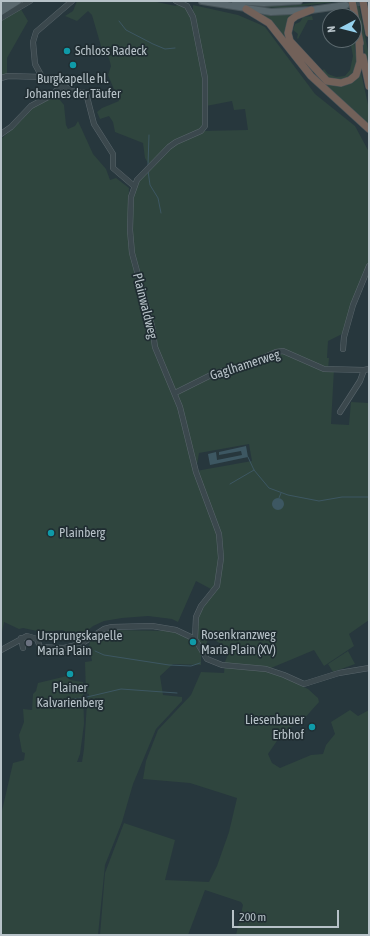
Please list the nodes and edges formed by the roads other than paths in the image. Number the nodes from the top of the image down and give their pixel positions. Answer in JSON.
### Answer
{"nodes":[{"id":1,"x":8,"y":1,"type":"edge"},
{"id":2,"x":18,"y":1,"type":"edge"},
{"id":3,"x":30,"y":1,"type":"edge"},
{"id":4,"x":72,"y":1,"type":"edge"},
{"id":5,"x":176,"y":1,"type":"edge"},
{"id":6,"x":202,"y":1,"type":"edge"},
{"id":7,"x":235,"y":1,"type":"edge"},
{"id":8,"x":299,"y":1,"type":"edge"},
{"id":9,"x":363,"y":1,"type":"edge"},
{"id":10,"x":349,"y":3,"type":"edge"},
{"id":11,"x":1,"y":6,"type":"edge"},
{"id":12,"x":246,"y":9,"type":"junction"},
{"id":13,"x":311,"y":10,"type":"junction"},
{"id":14,"x":1,"y":12,"type":"edge"},
{"id":15,"x":1,"y":18,"type":"edge"},
{"id":16,"x":369,"y":33,"type":"edge"},
{"id":17,"x":359,"y":48,"type":"edge"},
{"id":18,"x":361,"y":48,"type":"edge"},
{"id":19,"x":42,"y":77,"type":"junction"},
{"id":20,"x":1,"y":78,"type":"edge"},
{"id":21,"x":64,"y":85,"type":"junction"},
{"id":22,"x":369,"y":86,"type":"edge"},
{"id":23,"x":369,"y":129,"type":"edge"},
{"id":24,"x":1,"y":134,"type":"edge"},
{"id":25,"x":134,"y":186,"type":"junction"},
{"id":26,"x":369,"y":266,"type":"edge"},
{"id":27,"x":343,"y":349,"type":"dead end"},
{"id":28,"x":366,"y":369,"type":"edge"},
{"id":29,"x":175,"y":393,"type":"junction"},
{"id":30,"x":340,"y":412,"type":"dead end"},
{"id":31,"x":21,"y":638,"type":"junction"},
{"id":32,"x":195,"y":639,"type":"junction"},
{"id":33,"x":23,"y":648,"type":"dead end"},
{"id":34,"x":1,"y":650,"type":"edge"},
{"id":35,"x":369,"y":668,"type":"edge"}],
"edges":[{"from":1,"to":11,"type":"main road"},
{"from":2,"to":14,"type":"main road"},
{"from":3,"to":15,"type":"street"},
{"from":4,"to":19,"type":"street"},
{"from":5,"to":25,"type":"street","name":"Plainwaldweg"},
{"from":6,"to":12,"type":"main road"},
{"from":7,"to":8,"type":"main road"},
{"from":9,"to":16,"type":"highway"},
{"from":10,"to":13,"type":"main road"},
{"from":12,"to":13,"type":"main road"},
{"from":12,"to":23,"type":"highway"},
{"from":13,"to":17,"type":"highway"},
{"from":18,"to":22,"type":"highway"},
{"from":19,"to":20,"type":"street"},
{"from":19,"to":21,"type":"street"},
{"from":21,"to":24,"type":"street"},
{"from":21,"to":25,"type":"street"},
{"from":25,"to":29,"type":"street","name":"Plainwaldweg"},
{"from":26,"to":27,"type":"street"},
{"from":28,"to":29,"type":"street","name":"Gaglhamerweg"},
{"from":28,"to":30,"type":"street","name":"Gaglhamerweg"},
{"from":29,"to":32,"type":"street","name":"Plainwaldweg"},
{"from":31,"to":32,"type":"street"},
{"from":31,"to":33,"type":"street"},
{"from":31,"to":34,"type":"street"},
{"from":32,"to":35,"type":"street"}]}
